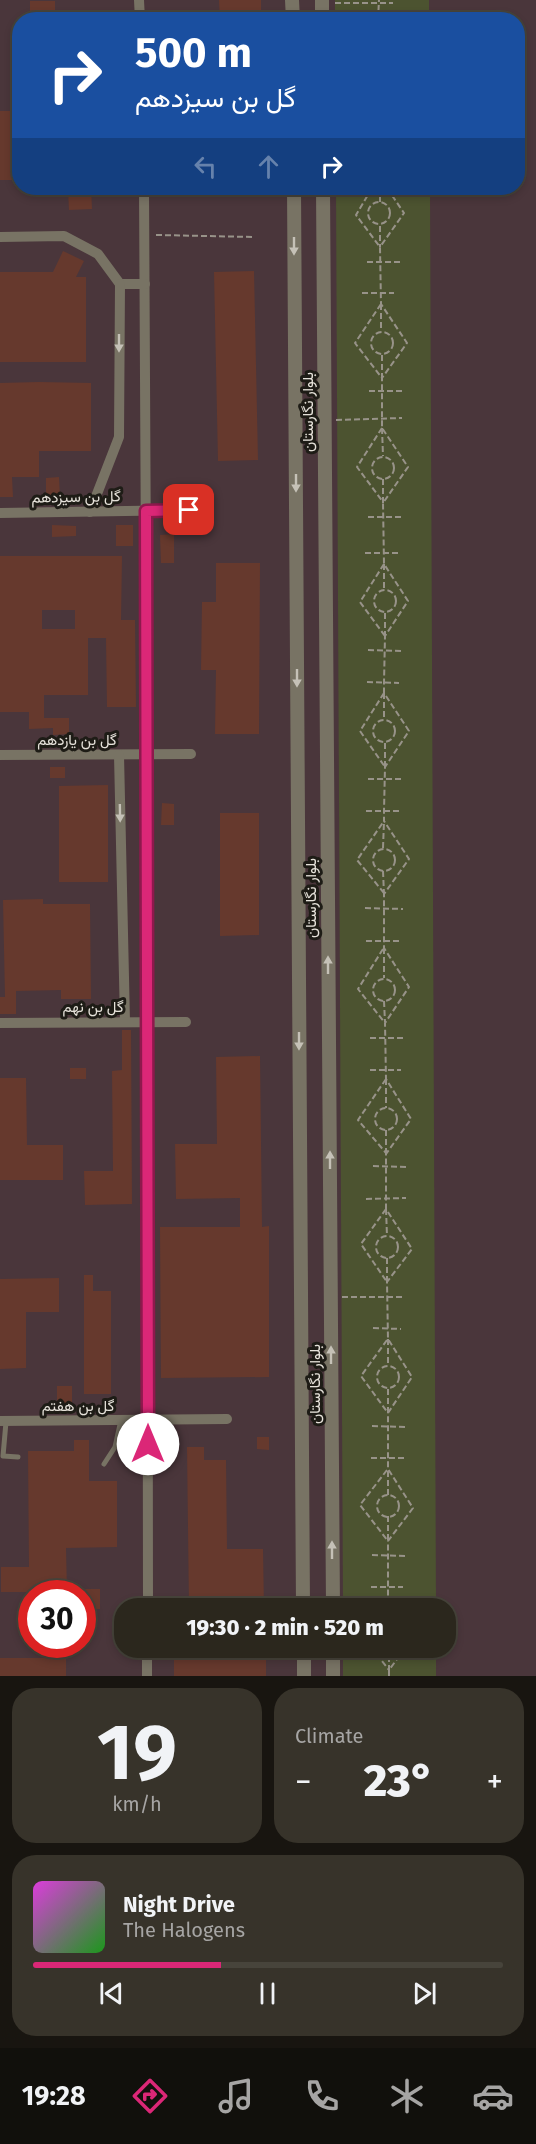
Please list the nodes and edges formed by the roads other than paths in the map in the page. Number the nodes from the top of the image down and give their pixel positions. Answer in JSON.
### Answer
{"nodes":[{"id":1,"x":144,"y":195,"type":"edge"},
{"id":2,"x":294,"y":195,"type":"edge"},
{"id":3,"x":323,"y":195,"type":"edge"},
{"id":4,"x":0,"y":237,"type":"edge"},
{"id":5,"x":120,"y":284,"type":"junction"},
{"id":6,"x":145,"y":284,"type":"junction"},
{"id":7,"x":189,"y":510,"type":"dead end"},
{"id":8,"x":146,"y":511,"type":"junction"},
{"id":9,"x":90,"y":512,"type":"junction"},
{"id":10,"x":0,"y":513,"type":"edge"},
{"id":11,"x":119,"y":754,"type":"junction"},
{"id":12,"x":147,"y":754,"type":"junction"},
{"id":13,"x":191,"y":754,"type":"dead end"},
{"id":14,"x":0,"y":755,"type":"edge"},
{"id":15,"x":125,"y":1022,"type":"junction"},
{"id":16,"x":147,"y":1022,"type":"junction"},
{"id":17,"x":186,"y":1022,"type":"dead end"},
{"id":18,"x":0,"y":1023,"type":"edge"},
{"id":19,"x":227,"y":1419,"type":"dead end"},
{"id":20,"x":121,"y":1420,"type":"junction"},
{"id":21,"x":148,"y":1420,"type":"junction"},
{"id":22,"x":3,"y":1421,"type":"edge"},
{"id":23,"x":18,"y":1457,"type":"dead end"},
{"id":24,"x":104,"y":1464,"type":"dead end"},
{"id":25,"x":148,"y":1598,"type":"edge"},
{"id":26,"x":303,"y":1598,"type":"edge"},
{"id":27,"x":333,"y":1598,"type":"edge"},
{"id":28,"x":147,"y":1658,"type":"edge"},
{"id":29,"x":304,"y":1658,"type":"edge"},
{"id":30,"x":333,"y":1658,"type":"edge"},
{"id":31,"x":147,"y":1676,"type":"edge"},
{"id":32,"x":304,"y":1676,"type":"edge"},
{"id":33,"x":333,"y":1676,"type":"edge"}],
"edges":[{"from":1,"to":6,"type":"street"},
{"from":2,"to":26,"type":"street","name":"بلوار نگارستان","one_way":true},
{"from":27,"to":3,"type":"street","name":"بلوار نگارستان","one_way":true},
{"from":4,"to":5,"type":"street"},
{"from":5,"to":6,"type":"street"},
{"from":5,"to":9,"type":"street","one_way":true},
{"from":6,"to":8,"type":"street"},
{"from":7,"to":8,"type":"street","name":"گل بن سیزدهم"},
{"from":8,"to":9,"type":"street","name":"گل بن سیزدهم"},
{"from":8,"to":12,"type":"street"},
{"from":9,"to":10,"type":"street","name":"گل بن سیزدهم"},
{"from":11,"to":12,"type":"street","name":"گل بن یازدهم"},
{"from":11,"to":14,"type":"street","name":"گل بن یازدهم"},
{"from":11,"to":15,"type":"street","one_way":true},
{"from":12,"to":13,"type":"street","name":"گل بن یازدهم"},
{"from":12,"to":16,"type":"street"},
{"from":15,"to":16,"type":"street","name":"گل بن نهم"},
{"from":15,"to":18,"type":"street","name":"گل بن نهم"},
{"from":16,"to":17,"type":"street","name":"گل بن نهم"},
{"from":16,"to":21,"type":"street"},
{"from":19,"to":21,"type":"street","name":"گل بن هفتم"},
{"from":20,"to":21,"type":"street","name":"گل بن هفتم"},
{"from":20,"to":22,"type":"street","name":"گل بن هفتم"},
{"from":20,"to":24,"type":"lane"},
{"from":21,"to":25,"type":"street"},
{"from":22,"to":23,"type":"lane"},
{"from":28,"to":31,"type":"street"},
{"from":29,"to":32,"type":"street"},
{"from":30,"to":33,"type":"street"}]}
